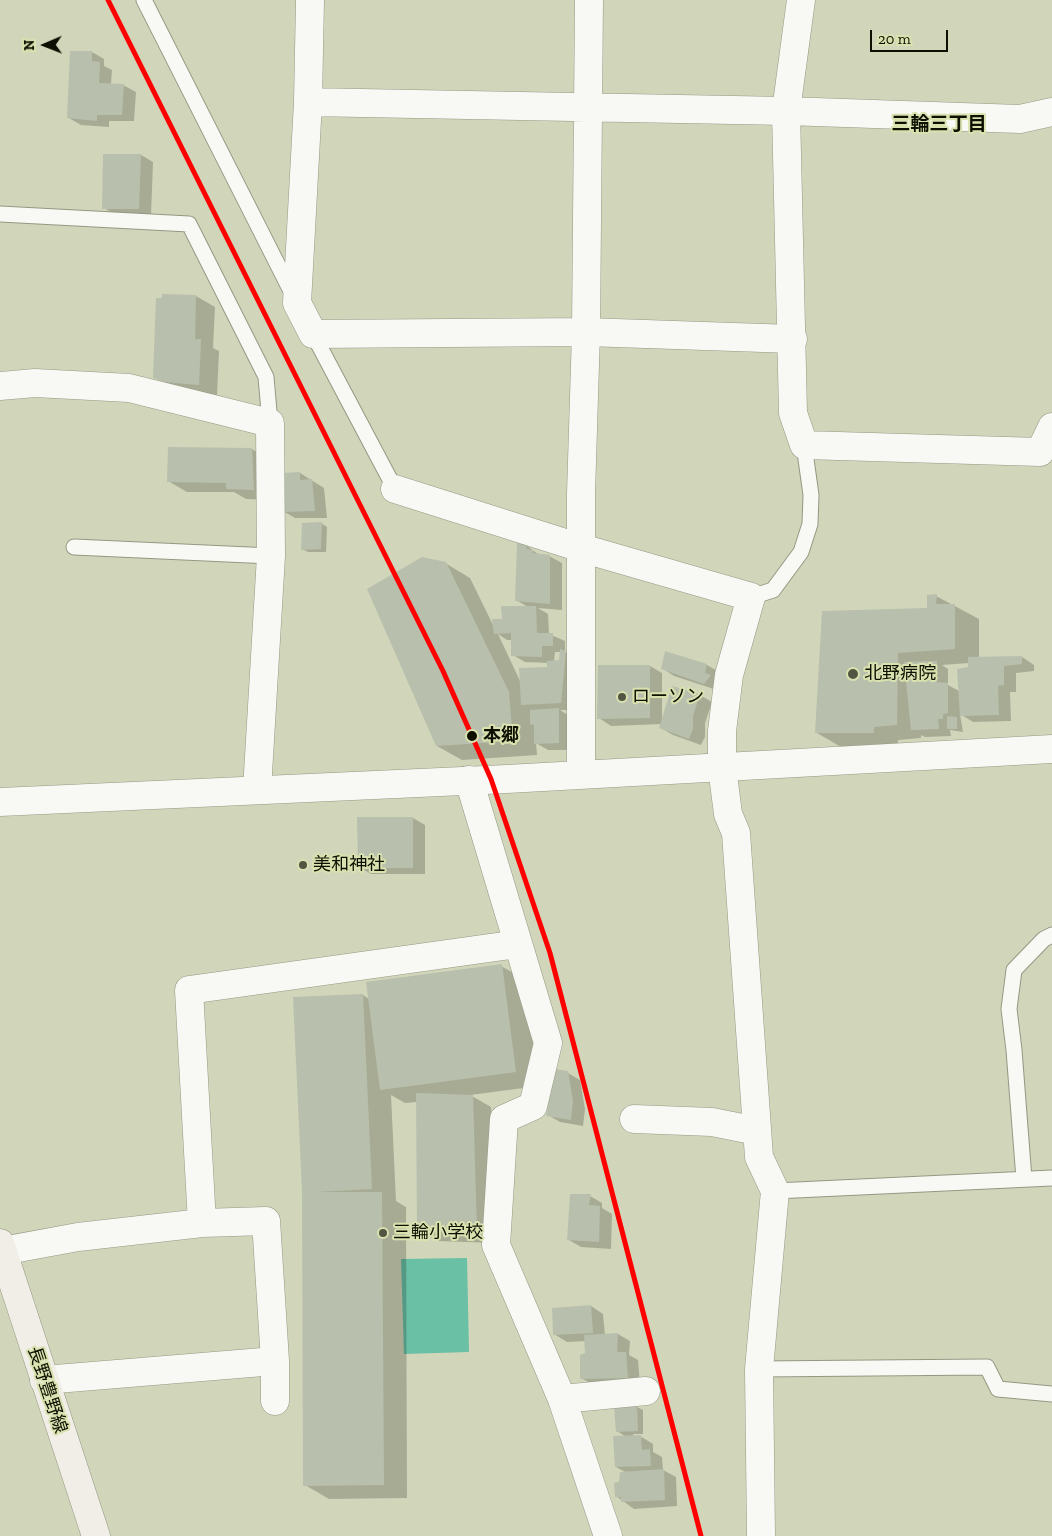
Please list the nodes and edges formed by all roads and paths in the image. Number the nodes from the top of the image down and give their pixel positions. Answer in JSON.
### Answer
{"nodes":[{"id":1,"x":144,"y":0,"type":"edge"},
{"id":2,"x":310,"y":0,"type":"edge"},
{"id":3,"x":590,"y":0,"type":"edge"},
{"id":4,"x":801,"y":0,"type":"edge"},
{"id":5,"x":308,"y":102,"type":"junction"},
{"id":6,"x":588,"y":106,"type":"junction"},
{"id":7,"x":786,"y":111,"type":"junction"},
{"id":8,"x":1052,"y":112,"type":"edge"},
{"id":9,"x":0,"y":214,"type":"edge"},
{"id":10,"x":297,"y":303,"type":"junction"},
{"id":11,"x":586,"y":332,"type":"junction"},
{"id":12,"x":313,"y":334,"type":"junction"},
{"id":13,"x":793,"y":339,"type":"junction"},
{"id":14,"x":0,"y":386,"type":"edge"},
{"id":15,"x":270,"y":423,"type":"junction"},
{"id":16,"x":1052,"y":427,"type":"edge"},
{"id":17,"x":804,"y":444,"type":"junction"},
{"id":18,"x":395,"y":489,"type":"joint"},
{"id":19,"x":74,"y":547,"type":"dead end"},
{"id":20,"x":581,"y":548,"type":"junction"},
{"id":21,"x":271,"y":556,"type":"junction"},
{"id":22,"x":751,"y":597,"type":"junction"},
{"id":23,"x":1052,"y":749,"type":"edge"},
{"id":24,"x":722,"y":767,"type":"junction"},
{"id":25,"x":581,"y":773,"type":"junction"},
{"id":26,"x":469,"y":780,"type":"junction"},
{"id":27,"x":256,"y":790,"type":"junction"},
{"id":28,"x":0,"y":802,"type":"edge"},
{"id":29,"x":1052,"y":935,"type":"edge"},
{"id":30,"x":518,"y":944,"type":"junction"},
{"id":31,"x":634,"y":1119,"type":"dead end"},
{"id":32,"x":758,"y":1131,"type":"junction"},
{"id":33,"x":1052,"y":1178,"type":"edge"},
{"id":34,"x":1024,"y":1179,"type":"junction"},
{"id":35,"x":775,"y":1191,"type":"junction"},
{"id":36,"x":202,"y":1222,"type":"junction"},
{"id":37,"x":1,"y":1247,"type":"edge"},
{"id":38,"x":275,"y":1361,"type":"junction"},
{"id":39,"x":759,"y":1369,"type":"junction"},
{"id":40,"x":44,"y":1380,"type":"junction"},
{"id":41,"x":646,"y":1391,"type":"dead end"},
{"id":42,"x":1052,"y":1394,"type":"edge"},
{"id":43,"x":562,"y":1399,"type":"junction"},
{"id":44,"x":275,"y":1402,"type":"dead end"},
{"id":45,"x":96,"y":1536,"type":"edge"},
{"id":46,"x":608,"y":1536,"type":"edge"},
{"id":47,"x":761,"y":1536,"type":"edge"}],
"edges":[{"from":1,"to":10,"type":"lane"},
{"from":2,"to":5,"type":"street"},
{"from":3,"to":6,"type":"street"},
{"from":4,"to":7,"type":"street"},
{"from":5,"to":6,"type":"street"},
{"from":5,"to":10,"type":"street"},
{"from":6,"to":7,"type":"street"},
{"from":6,"to":11,"type":"street"},
{"from":7,"to":8,"type":"street"},
{"from":7,"to":13,"type":"street"},
{"from":9,"to":15,"type":"lane"},
{"from":10,"to":12,"type":"street"},
{"from":11,"to":12,"type":"street"},
{"from":11,"to":13,"type":"street"},
{"from":11,"to":20,"type":"street"},
{"from":12,"to":18,"type":"lane"},
{"from":13,"to":17,"type":"street"},
{"from":14,"to":15,"type":"street"},
{"from":15,"to":21,"type":"street"},
{"from":16,"to":17,"type":"street"},
{"from":17,"to":22,"type":"lane"},
{"from":18,"to":20,"type":"street"},
{"from":19,"to":21,"type":"lane"},
{"from":20,"to":22,"type":"street"},
{"from":20,"to":25,"type":"street"},
{"from":21,"to":27,"type":"street"},
{"from":22,"to":24,"type":"street"},
{"from":23,"to":24,"type":"street"},
{"from":24,"to":25,"type":"street"},
{"from":24,"to":32,"type":"street"},
{"from":25,"to":26,"type":"street"},
{"from":26,"to":27,"type":"street"},
{"from":26,"to":30,"type":"street"},
{"from":27,"to":28,"type":"street"},
{"from":29,"to":34,"type":"lane"},
{"from":30,"to":36,"type":"street"},
{"from":30,"to":43,"type":"street"},
{"from":31,"to":32,"type":"street"},
{"from":32,"to":35,"type":"street"},
{"from":33,"to":34,"type":"lane"},
{"from":34,"to":35,"type":"lane"},
{"from":35,"to":39,"type":"street"},
{"from":36,"to":37,"type":"street"},
{"from":36,"to":38,"type":"street"},
{"from":37,"to":40,"type":"main road","name":"長野豊野線"},
{"from":38,"to":40,"type":"street"},
{"from":38,"to":44,"type":"street"},
{"from":39,"to":42,"type":"lane"},
{"from":39,"to":47,"type":"street"},
{"from":40,"to":45,"type":"main road","name":"長野豊野線"},
{"from":41,"to":43,"type":"street"},
{"from":43,"to":46,"type":"street"}]}
